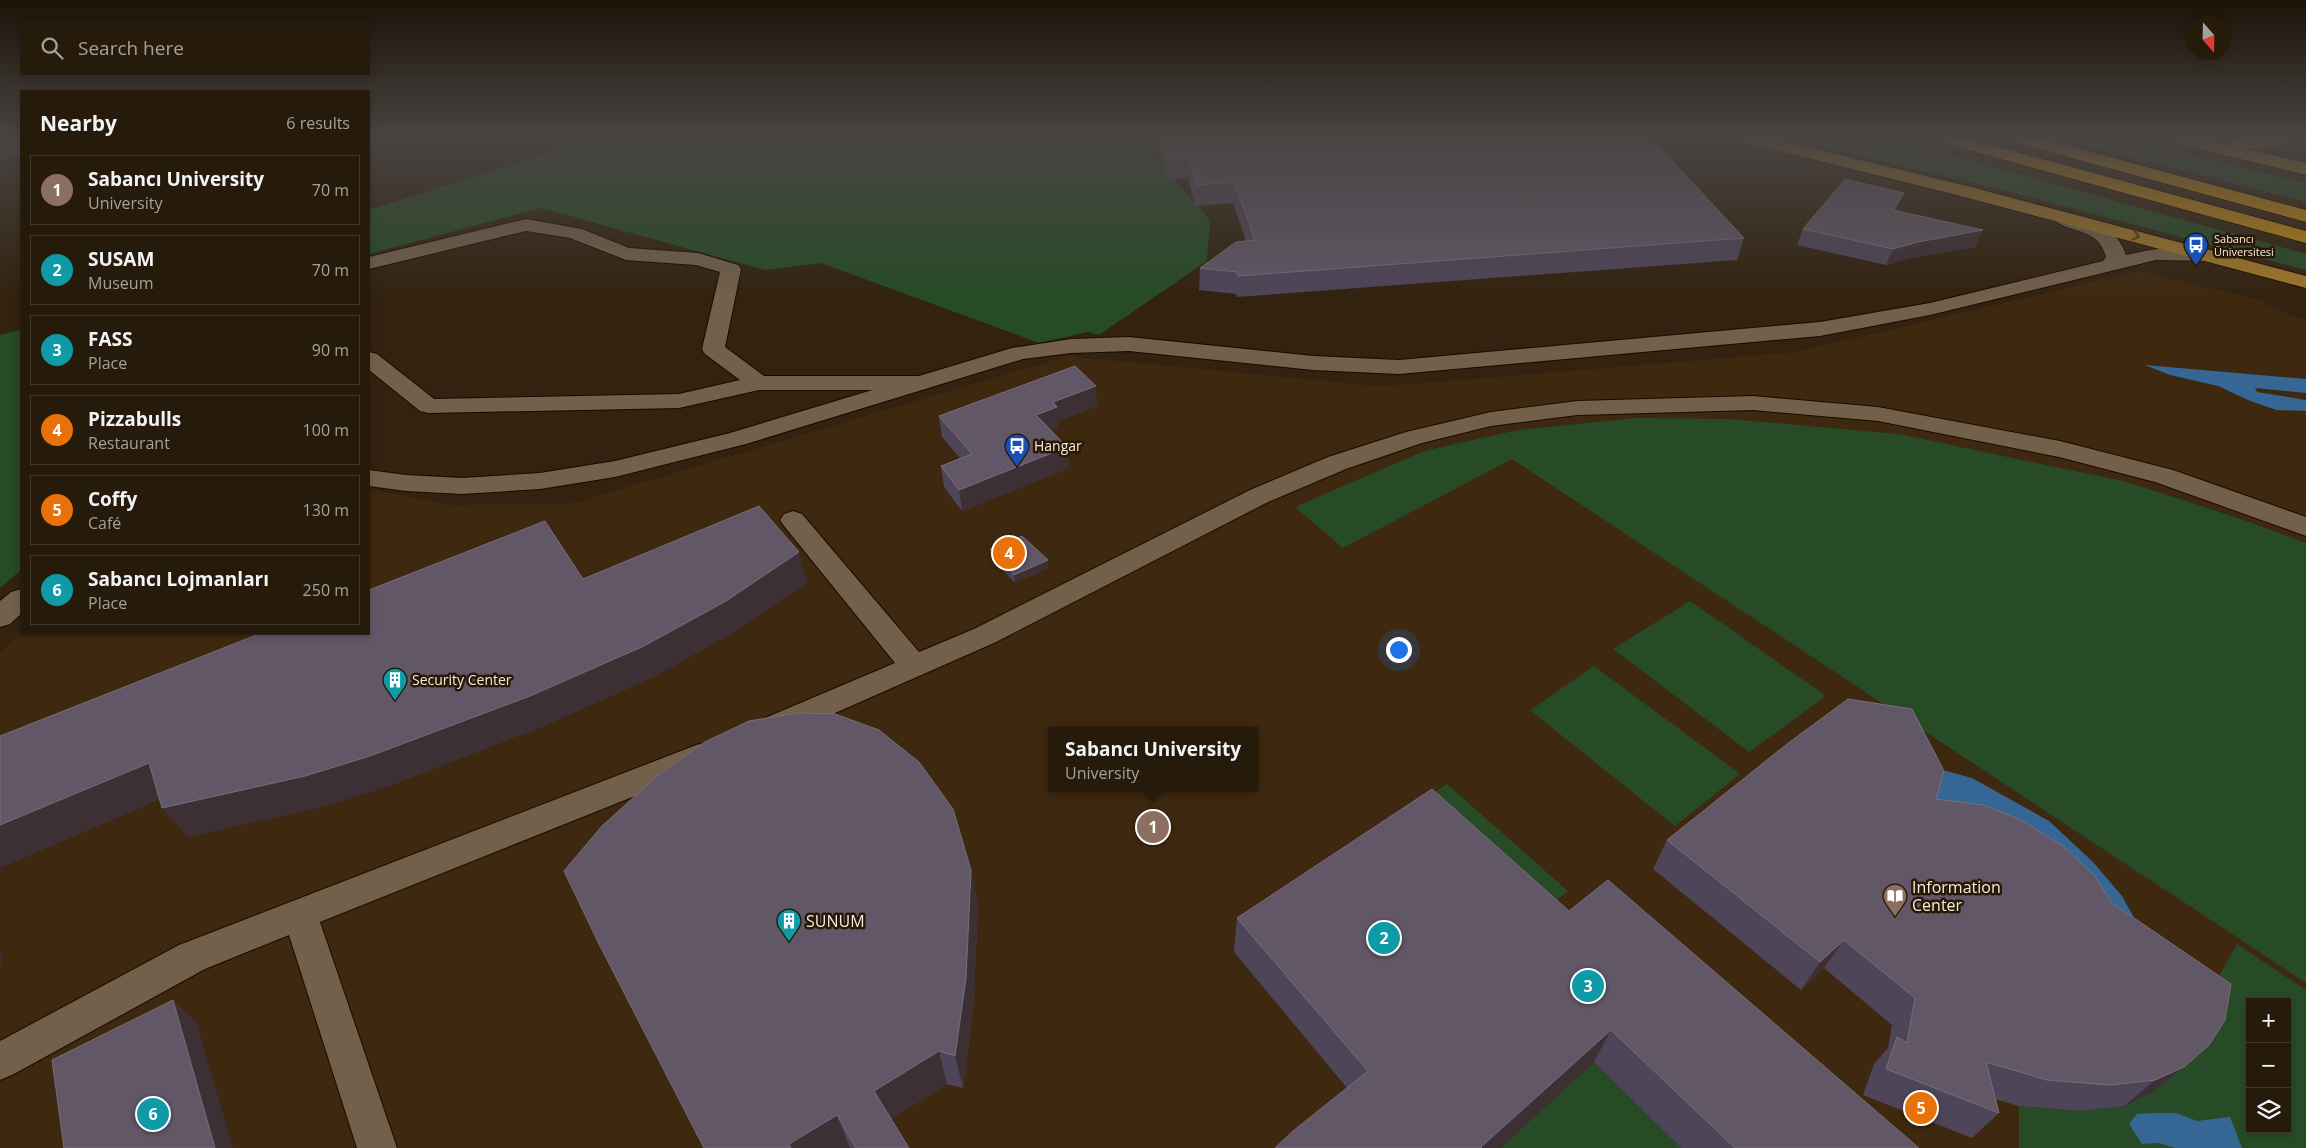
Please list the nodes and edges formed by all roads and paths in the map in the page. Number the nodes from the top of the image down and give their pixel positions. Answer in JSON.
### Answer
{"nodes":[{"id":1,"x":1964,"y":192,"type":"edge"},
{"id":2,"x":2141,"y":192,"type":"edge"},
{"id":3,"x":2216,"y":192,"type":"edge"},
{"id":4,"x":2050,"y":213,"type":"junction"},
{"id":5,"x":2306,"y":216,"type":"edge"},
{"id":6,"x":2306,"y":237,"type":"edge"},
{"id":7,"x":2209,"y":255,"type":"junction"},
{"id":8,"x":370,"y":264,"type":"edge"},
{"id":9,"x":2108,"y":267,"type":"junction"},
{"id":10,"x":2271,"y":272,"type":"junction"},
{"id":11,"x":2306,"y":282,"type":"edge"},
{"id":12,"x":2306,"y":288,"type":"edge"},
{"id":13,"x":370,"y":360,"type":"edge"},
{"id":14,"x":759,"y":383,"type":"junction"},
{"id":15,"x":920,"y":383,"type":"junction"},
{"id":16,"x":370,"y":478,"type":"edge"},
{"id":17,"x":793,"y":520,"type":"dead end"},
{"id":18,"x":2306,"y":527,"type":"edge"},
{"id":19,"x":20,"y":600,"type":"edge"},
{"id":20,"x":0,"y":617,"type":"edge"},
{"id":21,"x":915,"y":667,"type":"junction"},
{"id":22,"x":300,"y":914,"type":"junction"},
{"id":23,"x":0,"y":1061,"type":"edge"},
{"id":24,"x":377,"y":1148,"type":"edge"}],
"edges":[{"from":1,"to":4,"type":"main road"},
{"from":2,"to":6,"type":"highway"},
{"from":3,"to":5,"type":"highway"},
{"from":4,"to":7,"type":"main road","one_way":true},
{"from":4,"to":9,"type":"street"},
{"from":7,"to":9,"type":"street"},
{"from":7,"to":10,"type":"main road"},
{"from":8,"to":14,"type":"street"},
{"from":9,"to":15,"type":"street"},
{"from":10,"to":11,"type":"main road"},
{"from":10,"to":12,"type":"street"},
{"from":13,"to":14,"type":"street"},
{"from":14,"to":15,"type":"street"},
{"from":15,"to":16,"type":"street"},
{"from":17,"to":21,"type":"street"},
{"from":18,"to":21,"type":"street"},
{"from":19,"to":20,"type":"street"},
{"from":21,"to":22,"type":"street"},
{"from":22,"to":23,"type":"street"},
{"from":22,"to":24,"type":"street"}]}
